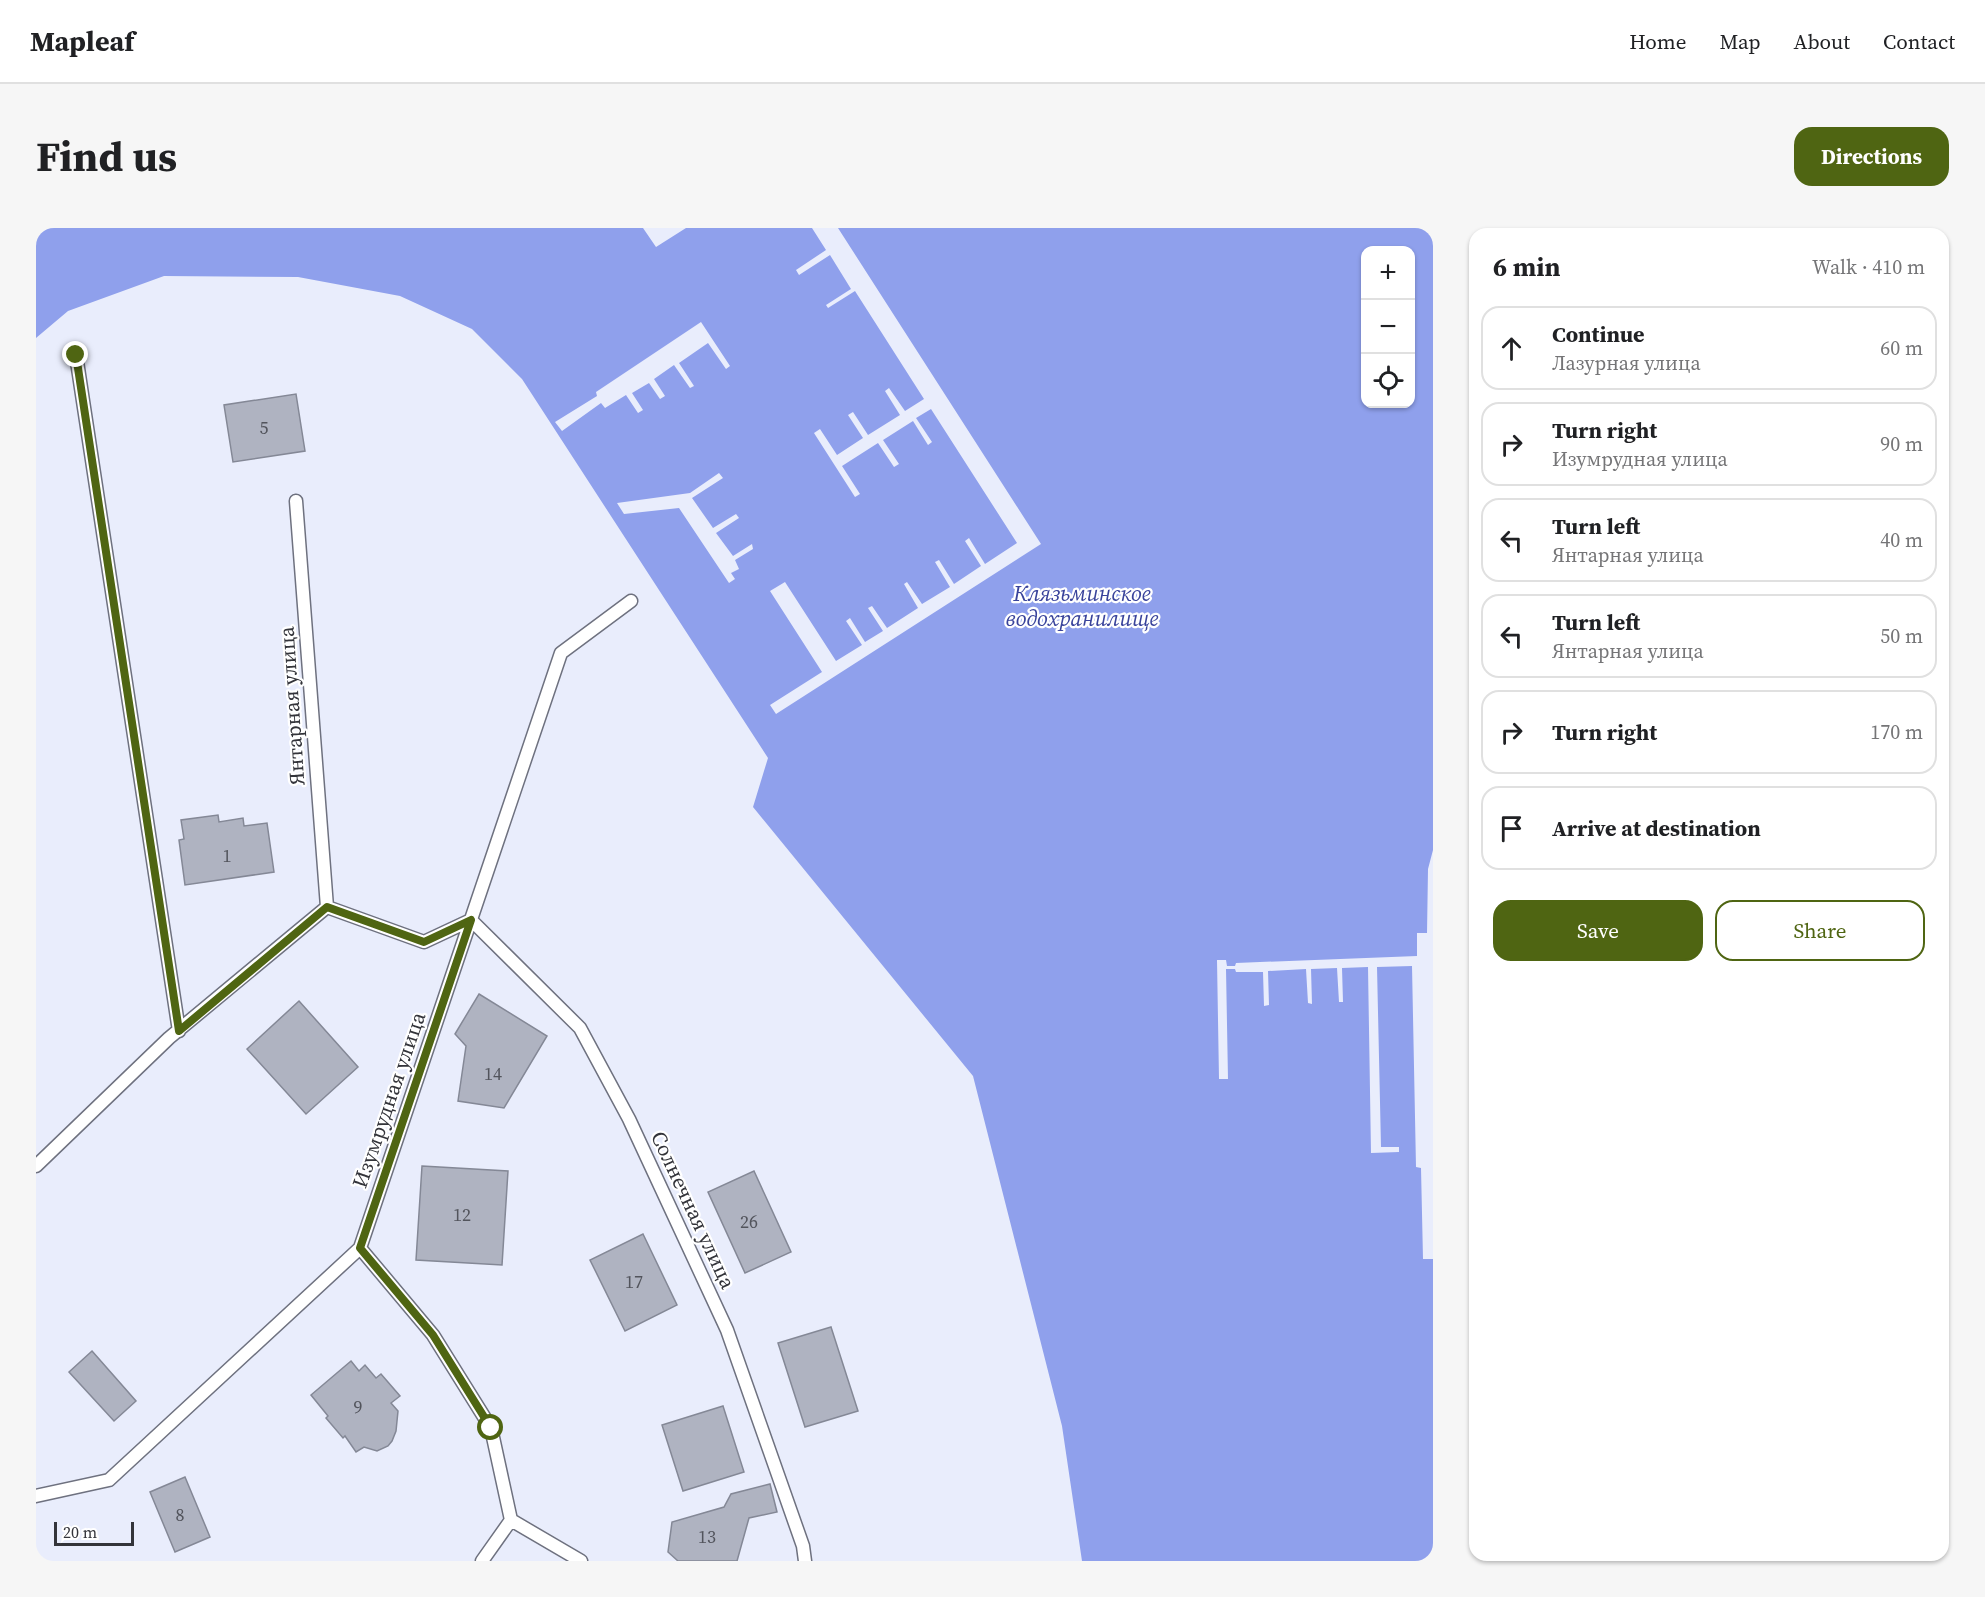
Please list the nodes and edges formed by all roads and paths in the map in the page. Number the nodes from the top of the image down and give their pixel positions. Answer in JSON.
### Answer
{"nodes":[{"id":1,"x":76,"y":355,"type":"dead end"},
{"id":2,"x":296,"y":501,"type":"dead end"},
{"id":3,"x":631,"y":601,"type":"dead end"},
{"id":4,"x":327,"y":907,"type":"junction"},
{"id":5,"x":471,"y":920,"type":"junction"},
{"id":6,"x":179,"y":1031,"type":"junction"},
{"id":7,"x":36,"y":1166,"type":"edge"},
{"id":8,"x":360,"y":1248,"type":"junction"},
{"id":9,"x":36,"y":1496,"type":"edge"},
{"id":10,"x":511,"y":1520,"type":"junction"},
{"id":11,"x":482,"y":1561,"type":"edge"},
{"id":12,"x":581,"y":1561,"type":"edge"},
{"id":13,"x":805,"y":1561,"type":"edge"}],
"edges":[{"from":1,"to":6,"type":"lane"},
{"from":2,"to":4,"type":"lane","name":"Янтарная улица"},
{"from":3,"to":5,"type":"lane","name":"Изумрудная улица"},
{"from":4,"to":5,"type":"lane"},
{"from":4,"to":6,"type":"lane"},
{"from":5,"to":8,"type":"lane","name":"Изумрудная улица"},
{"from":5,"to":13,"type":"lane","name":"Солнечная улица"},
{"from":6,"to":7,"type":"lane"},
{"from":8,"to":9,"type":"lane","name":"Изумрудная улица"},
{"from":8,"to":10,"type":"lane"},
{"from":10,"to":11,"type":"lane"},
{"from":10,"to":12,"type":"lane"}]}
